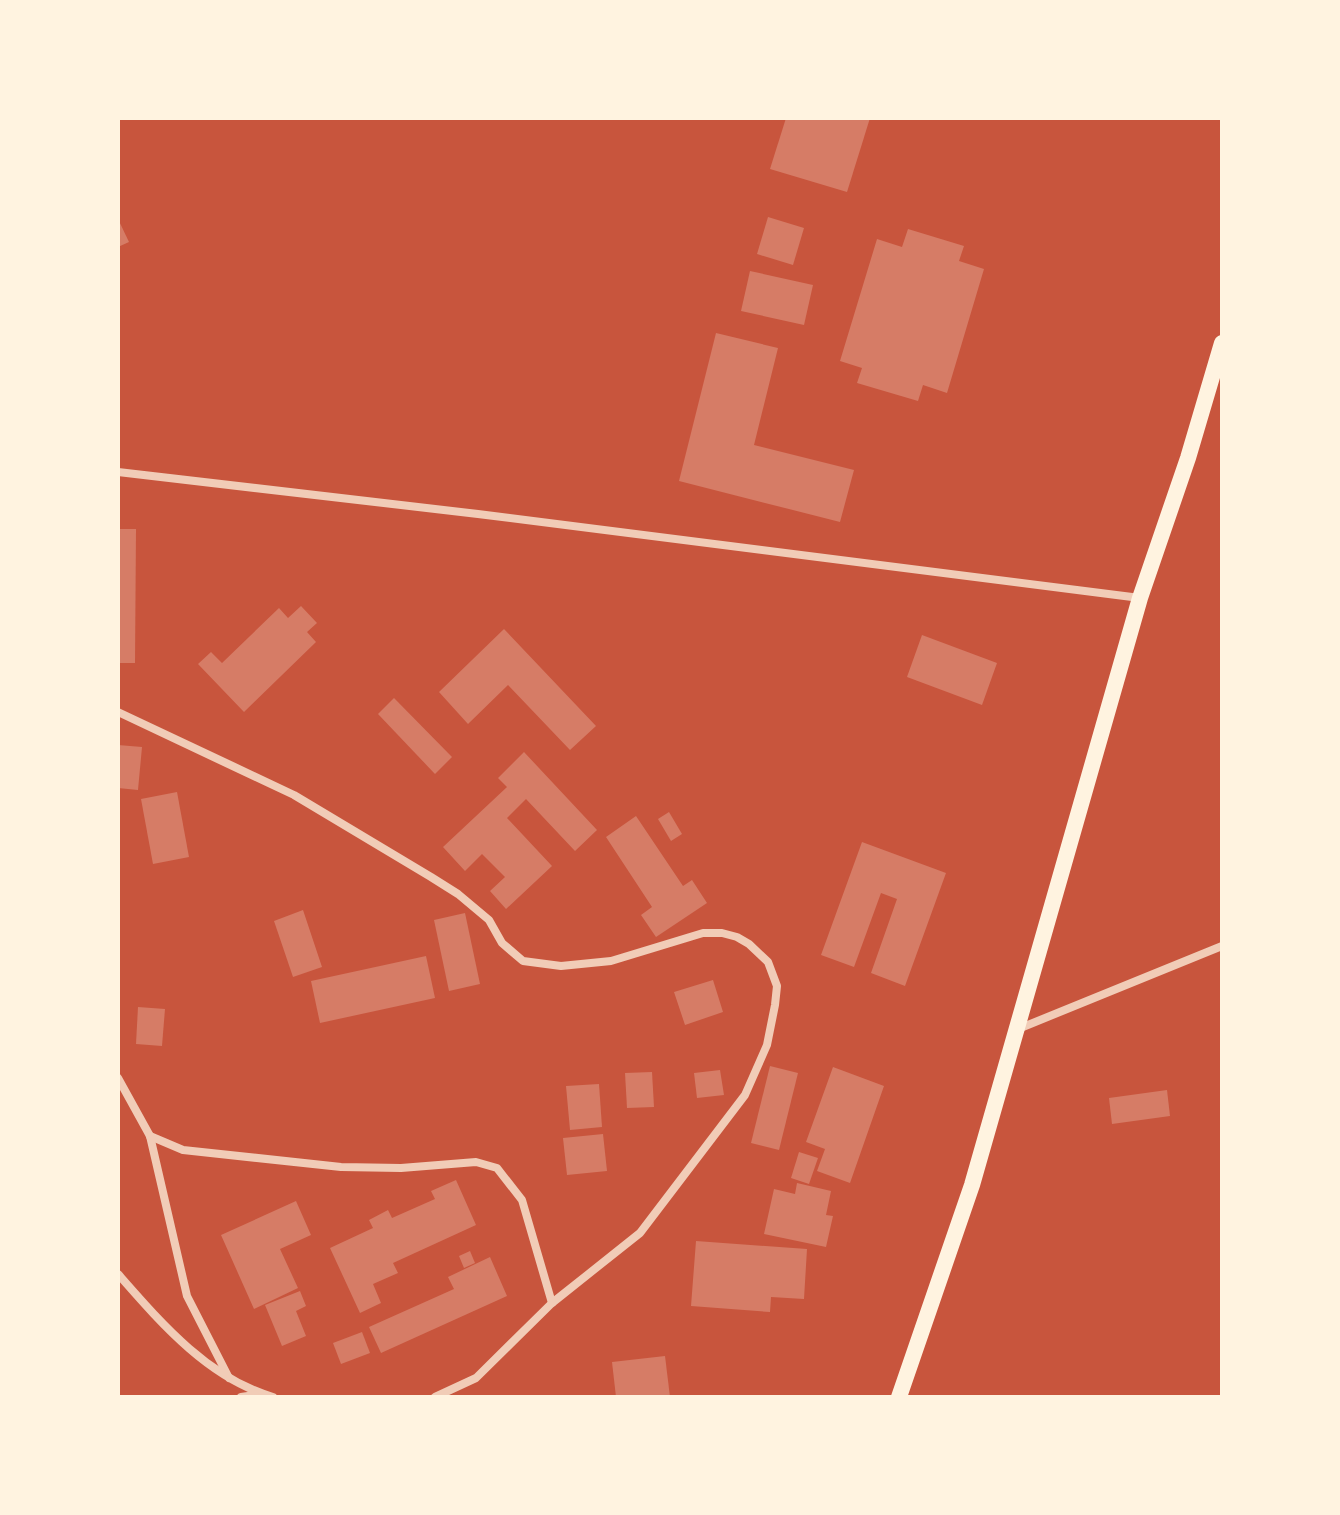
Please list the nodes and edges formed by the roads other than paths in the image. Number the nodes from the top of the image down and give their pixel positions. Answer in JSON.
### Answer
{"nodes":[{"id":1,"x":1222,"y":343,"type":"edge"},
{"id":2,"x":118,"y":472,"type":"edge"},
{"id":3,"x":1140,"y":598,"type":"junction"},
{"id":4,"x":118,"y":712,"type":"edge"},
{"id":5,"x":1222,"y":946,"type":"edge"},
{"id":6,"x":1017,"y":1030,"type":"junction"},
{"id":7,"x":118,"y":1078,"type":"edge"},
{"id":8,"x":150,"y":1136,"type":"junction"},
{"id":9,"x":118,"y":1274,"type":"edge"},
{"id":10,"x":552,"y":1303,"type":"junction"},
{"id":11,"x":229,"y":1378,"type":"junction"},
{"id":12,"x":263,"y":1394,"type":"junction"},
{"id":13,"x":241,"y":1397,"type":"edge"},
{"id":14,"x":273,"y":1397,"type":"edge"},
{"id":15,"x":435,"y":1397,"type":"edge"},
{"id":16,"x":899,"y":1397,"type":"edge"}],
"edges":[{"from":1,"to":3,"type":"main road"},
{"from":2,"to":3,"type":"street"},
{"from":3,"to":6,"type":"main road"},
{"from":4,"to":10,"type":"street"},
{"from":5,"to":6,"type":"street"},
{"from":6,"to":16,"type":"main road"},
{"from":7,"to":8,"type":"street"},
{"from":8,"to":10,"type":"street"},
{"from":8,"to":11,"type":"street"},
{"from":9,"to":11,"type":"street"},
{"from":10,"to":15,"type":"street"},
{"from":11,"to":12,"type":"street"},
{"from":12,"to":13,"type":"street"},
{"from":12,"to":14,"type":"street"}]}
